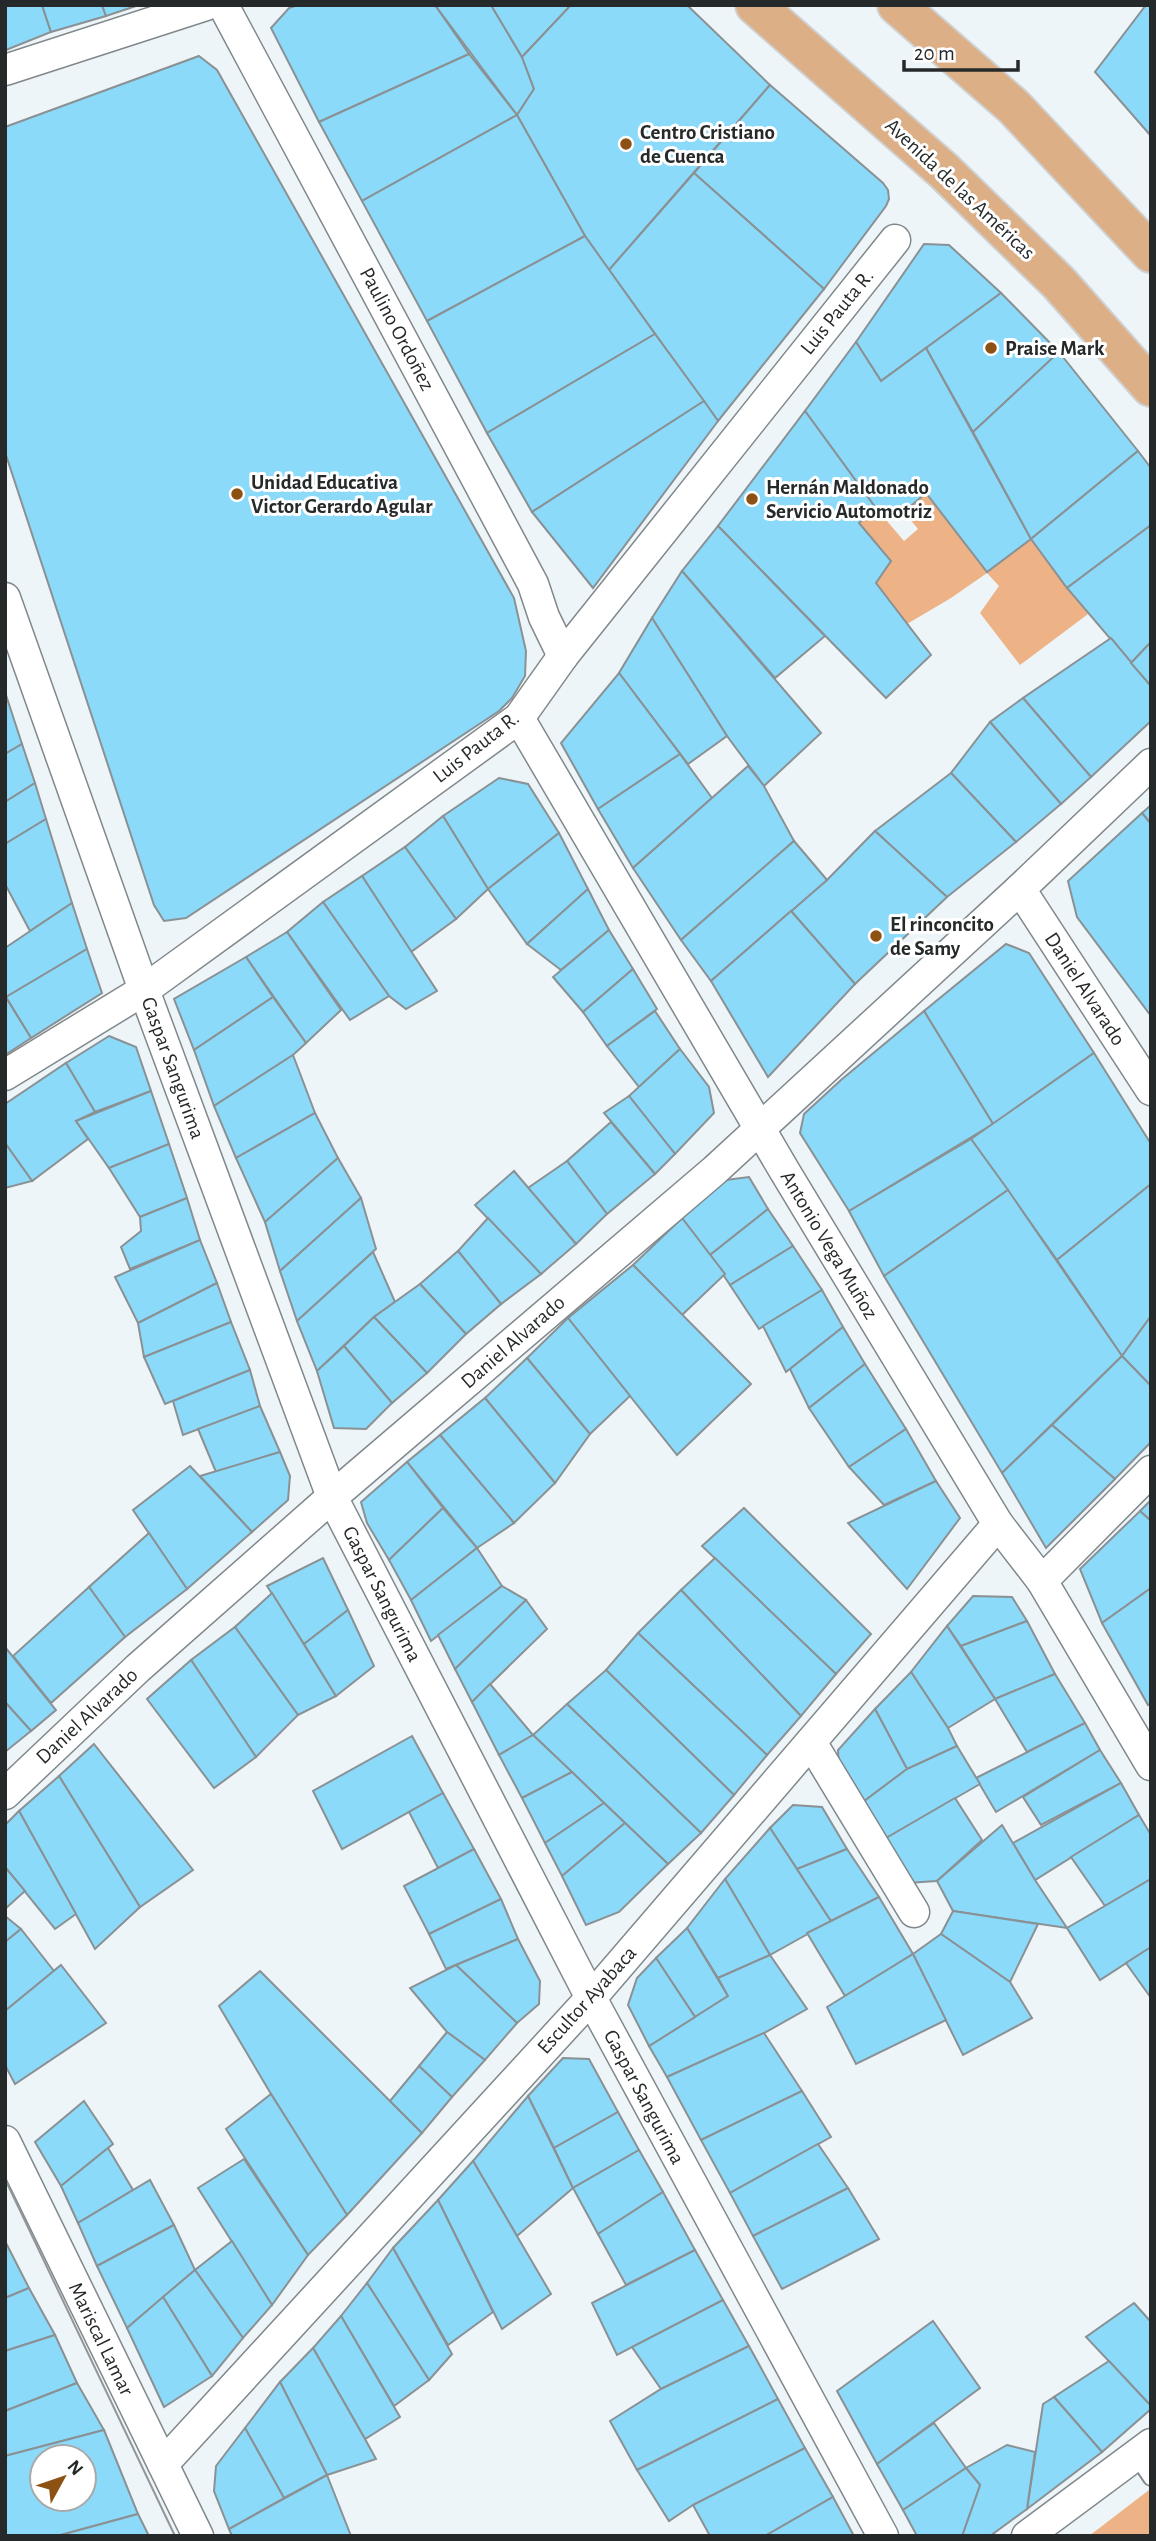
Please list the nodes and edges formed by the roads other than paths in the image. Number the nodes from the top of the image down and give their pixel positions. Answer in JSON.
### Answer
{"nodes":[{"id":1,"x":206,"y":5,"type":"edge"},
{"id":2,"x":223,"y":5,"type":"edge"},
{"id":3,"x":755,"y":5,"type":"edge"},
{"id":4,"x":898,"y":5,"type":"edge"},
{"id":5,"x":5,"y":70,"type":"edge"},
{"id":6,"x":895,"y":240,"type":"dead end"},
{"id":7,"x":1151,"y":253,"type":"edge"},
{"id":8,"x":1151,"y":387,"type":"edge"},
{"id":9,"x":5,"y":598,"type":"edge"},
{"id":10,"x":563,"y":656,"type":"junction"},
{"id":11,"x":519,"y":718,"type":"junction"},
{"id":12,"x":1151,"y":764,"type":"edge"},
{"id":13,"x":1020,"y":888,"type":"junction"},
{"id":14,"x":144,"y":990,"type":"junction"},
{"id":15,"x":5,"y":1076,"type":"edge"},
{"id":16,"x":1151,"y":1090,"type":"edge"},
{"id":17,"x":759,"y":1129,"type":"junction"},
{"id":18,"x":1151,"y":1471,"type":"edge"},
{"id":19,"x":332,"y":1497,"type":"junction"},
{"id":20,"x":998,"y":1524,"type":"junction"},
{"id":21,"x":1042,"y":1581,"type":"junction"},
{"id":22,"x":811,"y":1742,"type":"junction"},
{"id":23,"x":1151,"y":1765,"type":"edge"},
{"id":24,"x":5,"y":1794,"type":"edge"},
{"id":25,"x":914,"y":1912,"type":"dead end"},
{"id":26,"x":591,"y":1998,"type":"junction"},
{"id":27,"x":5,"y":2141,"type":"edge"},
{"id":28,"x":1146,"y":2459,"type":"edge"},
{"id":29,"x":163,"y":2464,"type":"junction"},
{"id":30,"x":198,"y":2536,"type":"edge"},
{"id":31,"x":883,"y":2536,"type":"edge"},
{"id":32,"x":1027,"y":2536,"type":"edge"}],
"edges":[{"from":1,"to":5,"type":"street"},
{"from":2,"to":10,"type":"street","name":"Paulino Ordoñez"},
{"from":3,"to":8,"type":"main road","name":"Avenida de las Américas"},
{"from":4,"to":7,"type":"main road"},
{"from":6,"to":10,"type":"street","name":"Luis Pauta R."},
{"from":9,"to":14,"type":"street","name":"Gaspar Sangurima"},
{"from":10,"to":11,"type":"street","name":"Luis Pauta R."},
{"from":11,"to":14,"type":"street","name":"Luis Pauta R."},
{"from":11,"to":17,"type":"street","name":"Antonio Vega Muñoz"},
{"from":12,"to":13,"type":"street","name":"Daniel Alvarado"},
{"from":13,"to":16,"type":"street","name":"Daniel Alvarado"},
{"from":13,"to":17,"type":"street","name":"Daniel Alvarado"},
{"from":14,"to":15,"type":"street","name":"Luis Pauta R."},
{"from":14,"to":19,"type":"street","name":"Gaspar Sangurima"},
{"from":17,"to":19,"type":"street","name":"Daniel Alvarado"},
{"from":17,"to":20,"type":"street","name":"Antonio Vega Muñoz"},
{"from":18,"to":21,"type":"street"},
{"from":19,"to":24,"type":"street","name":"Daniel Alvarado"},
{"from":19,"to":26,"type":"street","name":"Gaspar Sangurima"},
{"from":20,"to":21,"type":"street","name":"Antonio Vega Muñoz"},
{"from":20,"to":22,"type":"street","name":"Escultor Ayabaca"},
{"from":21,"to":23,"type":"street","name":"Antonio Vega Muñoz"},
{"from":22,"to":25,"type":"street"},
{"from":22,"to":26,"type":"street","name":"Escultor Ayabaca"},
{"from":26,"to":29,"type":"street","name":"Escultor Ayabaca"},
{"from":26,"to":31,"type":"street","name":"Gaspar Sangurima"},
{"from":27,"to":29,"type":"street","name":"Mariscal Lamar"},
{"from":28,"to":32,"type":"street"},
{"from":29,"to":30,"type":"street","name":"Mariscal Lamar"}]}
